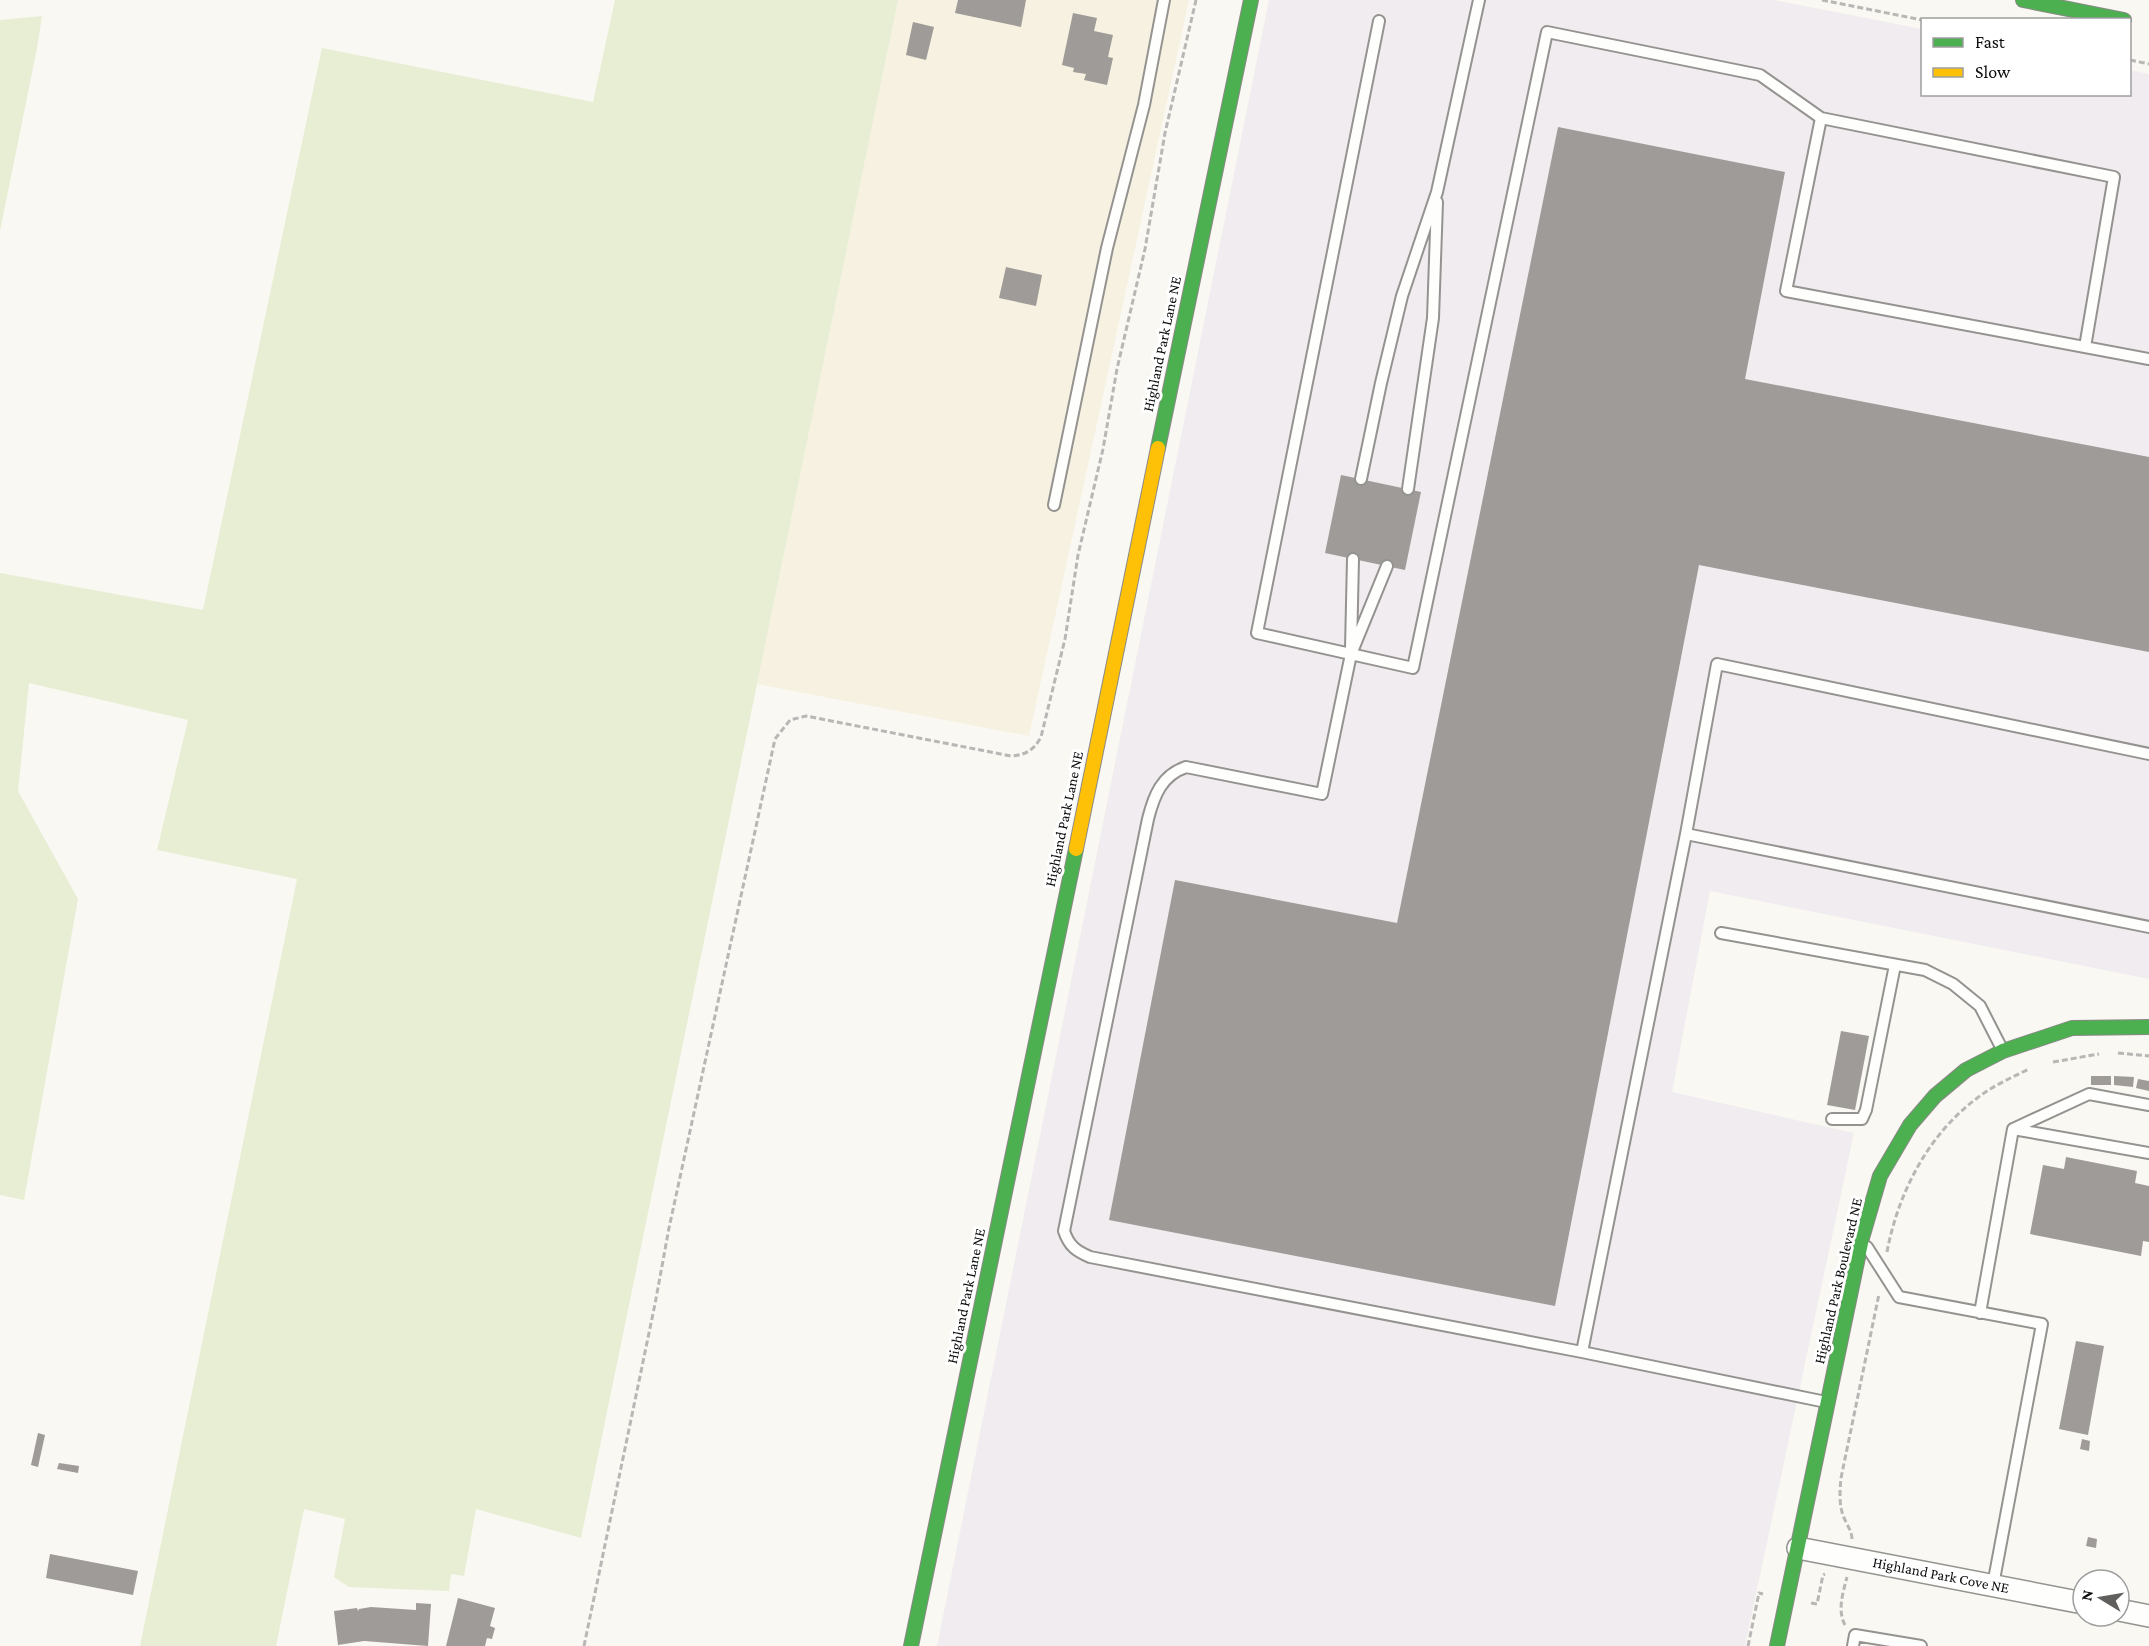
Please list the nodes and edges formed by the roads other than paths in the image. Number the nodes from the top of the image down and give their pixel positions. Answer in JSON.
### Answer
{"nodes":[{"id":1,"x":1164,"y":0,"type":"edge"},
{"id":2,"x":1251,"y":0,"type":"edge"},
{"id":3,"x":1479,"y":0,"type":"edge"},
{"id":4,"x":2023,"y":0,"type":"edge"},
{"id":5,"x":2064,"y":4,"type":"edge"},
{"id":6,"x":2116,"y":18,"type":"edge"},
{"id":7,"x":1379,"y":21,"type":"dead end"},
{"id":8,"x":1821,"y":118,"type":"junction"},
{"id":9,"x":1437,"y":192,"type":"junction"},
{"id":10,"x":2085,"y":347,"type":"junction"},
{"id":11,"x":2149,"y":359,"type":"edge"},
{"id":12,"x":1361,"y":479,"type":"dead end"},
{"id":13,"x":1408,"y":489,"type":"dead end"},
{"id":14,"x":1054,"y":504,"type":"dead end"},
{"id":15,"x":1353,"y":559,"type":"dead end"},
{"id":16,"x":1387,"y":566,"type":"dead end"},
{"id":17,"x":1351,"y":654,"type":"junction"},
{"id":18,"x":2149,"y":754,"type":"edge"},
{"id":19,"x":1686,"y":834,"type":"junction"},
{"id":20,"x":2149,"y":927,"type":"edge"},
{"id":21,"x":1721,"y":933,"type":"dead end"},
{"id":22,"x":1895,"y":965,"type":"junction"},
{"id":23,"x":2149,"y":1026,"type":"edge"},
{"id":24,"x":2003,"y":1051,"type":"junction"},
{"id":25,"x":2149,"y":1105,"type":"edge"},
{"id":26,"x":1832,"y":1119,"type":"dead end"},
{"id":27,"x":2013,"y":1128,"type":"junction"},
{"id":28,"x":2149,"y":1153,"type":"edge"},
{"id":29,"x":1862,"y":1238,"type":"junction"},
{"id":30,"x":1980,"y":1313,"type":"junction"},
{"id":31,"x":1582,"y":1352,"type":"junction"},
{"id":32,"x":1828,"y":1402,"type":"junction"},
{"id":33,"x":1798,"y":1548,"type":"junction"},
{"id":34,"x":1993,"y":1585,"type":"junction"},
{"id":35,"x":2071,"y":1601,"type":"edge"},
{"id":36,"x":2131,"y":1612,"type":"edge"},
{"id":37,"x":2149,"y":1616,"type":"edge"},
{"id":38,"x":1854,"y":1640,"type":"edge"},
{"id":39,"x":911,"y":1646,"type":"edge"},
{"id":40,"x":1777,"y":1646,"type":"edge"},
{"id":41,"x":1920,"y":1646,"type":"edge"}],
"edges":[{"from":1,"to":14,"type":"lane"},
{"from":2,"to":39,"type":"street","name":"Highland Park Lane NE"},
{"from":3,"to":9,"type":"lane"},
{"from":4,"to":5,"type":"street"},
{"from":5,"to":6,"type":"street"},
{"from":7,"to":17,"type":"lane"},
{"from":8,"to":10,"type":"lane"},
{"from":8,"to":10,"type":"lane"},
{"from":8,"to":17,"type":"lane"},
{"from":9,"to":12,"type":"lane"},
{"from":9,"to":13,"type":"lane"},
{"from":10,"to":11,"type":"lane"},
{"from":15,"to":17,"type":"lane"},
{"from":16,"to":17,"type":"lane"},
{"from":17,"to":31,"type":"lane"},
{"from":18,"to":19,"type":"lane"},
{"from":19,"to":20,"type":"lane"},
{"from":19,"to":31,"type":"lane"},
{"from":21,"to":22,"type":"lane"},
{"from":22,"to":24,"type":"lane"},
{"from":22,"to":26,"type":"lane"},
{"from":23,"to":24,"type":"street","name":"Highland Park Boulevard NE"},
{"from":24,"to":29,"type":"street","name":"Highland Park Boulevard NE"},
{"from":25,"to":27,"type":"lane"},
{"from":27,"to":28,"type":"lane"},
{"from":27,"to":30,"type":"lane"},
{"from":29,"to":30,"type":"lane"},
{"from":29,"to":32,"type":"street","name":"Highland Park Boulevard NE"},
{"from":30,"to":34,"type":"lane"},
{"from":31,"to":32,"type":"lane"},
{"from":32,"to":33,"type":"street","name":"Highland Park Boulevard NE"},
{"from":33,"to":34,"type":"street","name":"Highland Park Cove NE"},
{"from":33,"to":40,"type":"street","name":"Highland Park Boulevard NE"},
{"from":34,"to":35,"type":"street","name":"Highland Park Cove NE"},
{"from":36,"to":37,"type":"street"},
{"from":38,"to":41,"type":"lane"}]}
